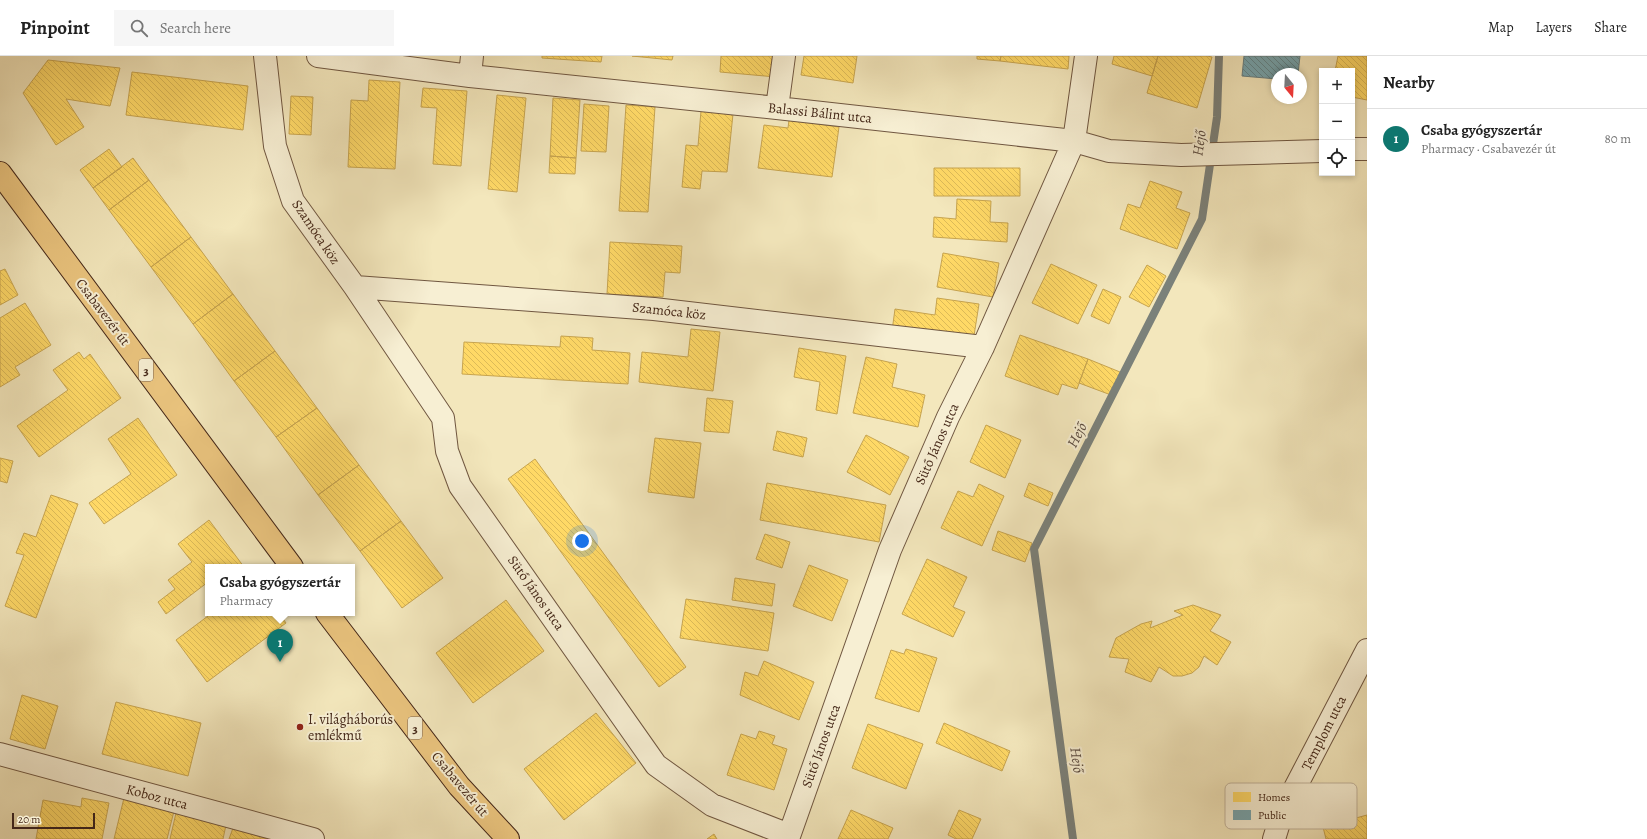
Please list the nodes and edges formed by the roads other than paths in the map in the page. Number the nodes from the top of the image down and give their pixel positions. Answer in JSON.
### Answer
{"nodes":[{"id":1,"x":265,"y":56,"type":"edge"},
{"id":2,"x":318,"y":56,"type":"edge"},
{"id":3,"x":784,"y":56,"type":"edge"},
{"id":4,"x":1086,"y":56,"type":"edge"},
{"id":5,"x":471,"y":66,"type":"edge"},
{"id":6,"x":777,"y":108,"type":"junction"},
{"id":7,"x":1074,"y":141,"type":"junction"},
{"id":8,"x":1355,"y":149,"type":"edge"},
{"id":9,"x":1367,"y":149,"type":"edge"},
{"id":10,"x":1319,"y":151,"type":"edge"},
{"id":11,"x":0,"y":173,"type":"edge"},
{"id":12,"x":355,"y":287,"type":"junction"},
{"id":13,"x":982,"y":347,"type":"junction"},
{"id":14,"x":481,"y":514,"type":"joint"},
{"id":15,"x":290,"y":564,"type":"edge"},
{"id":16,"x":329,"y":616,"type":"edge"},
{"id":17,"x":1367,"y":650,"type":"edge"},
{"id":18,"x":0,"y":754,"type":"edge"},
{"id":19,"x":1298,"y":783,"type":"edge"},
{"id":20,"x":1277,"y":829,"type":"edge"},
{"id":21,"x":788,"y":837,"type":"edge"},
{"id":22,"x":313,"y":839,"type":"edge"},
{"id":23,"x":508,"y":839,"type":"edge"},
{"id":24,"x":1274,"y":839,"type":"edge"}],
"edges":[{"from":1,"to":12,"type":"street","name":"Szamóca köz"},
{"from":2,"to":5,"type":"street","name":"Balassi Bálint utca"},
{"from":3,"to":6,"type":"street"},
{"from":4,"to":7,"type":"street","name":"Sütő János utca"},
{"from":5,"to":6,"type":"street","name":"Balassi Bálint utca"},
{"from":6,"to":7,"type":"street","name":"Balassi Bálint utca"},
{"from":7,"to":10,"type":"street","name":"Balassi Bálint utca"},
{"from":7,"to":13,"type":"street","name":"Sütő János utca"},
{"from":8,"to":9,"type":"street"},
{"from":11,"to":15,"type":"main road","name":"Csabavezér út","number":"3"},
{"from":12,"to":13,"type":"street","name":"Szamóca köz"},
{"from":12,"to":14,"type":"street","name":"Szamóca köz"},
{"from":13,"to":21,"type":"street","name":"Sütő János utca"},
{"from":14,"to":21,"type":"street","name":"Sütő János utca"},
{"from":16,"to":23,"type":"main road","name":"Csabavezér út","number":"3"},
{"from":17,"to":19,"type":"street","name":"Templom utca"},
{"from":18,"to":22,"type":"street","name":"Koboz utca"},
{"from":20,"to":24,"type":"street","name":"Templom utca"}]}
